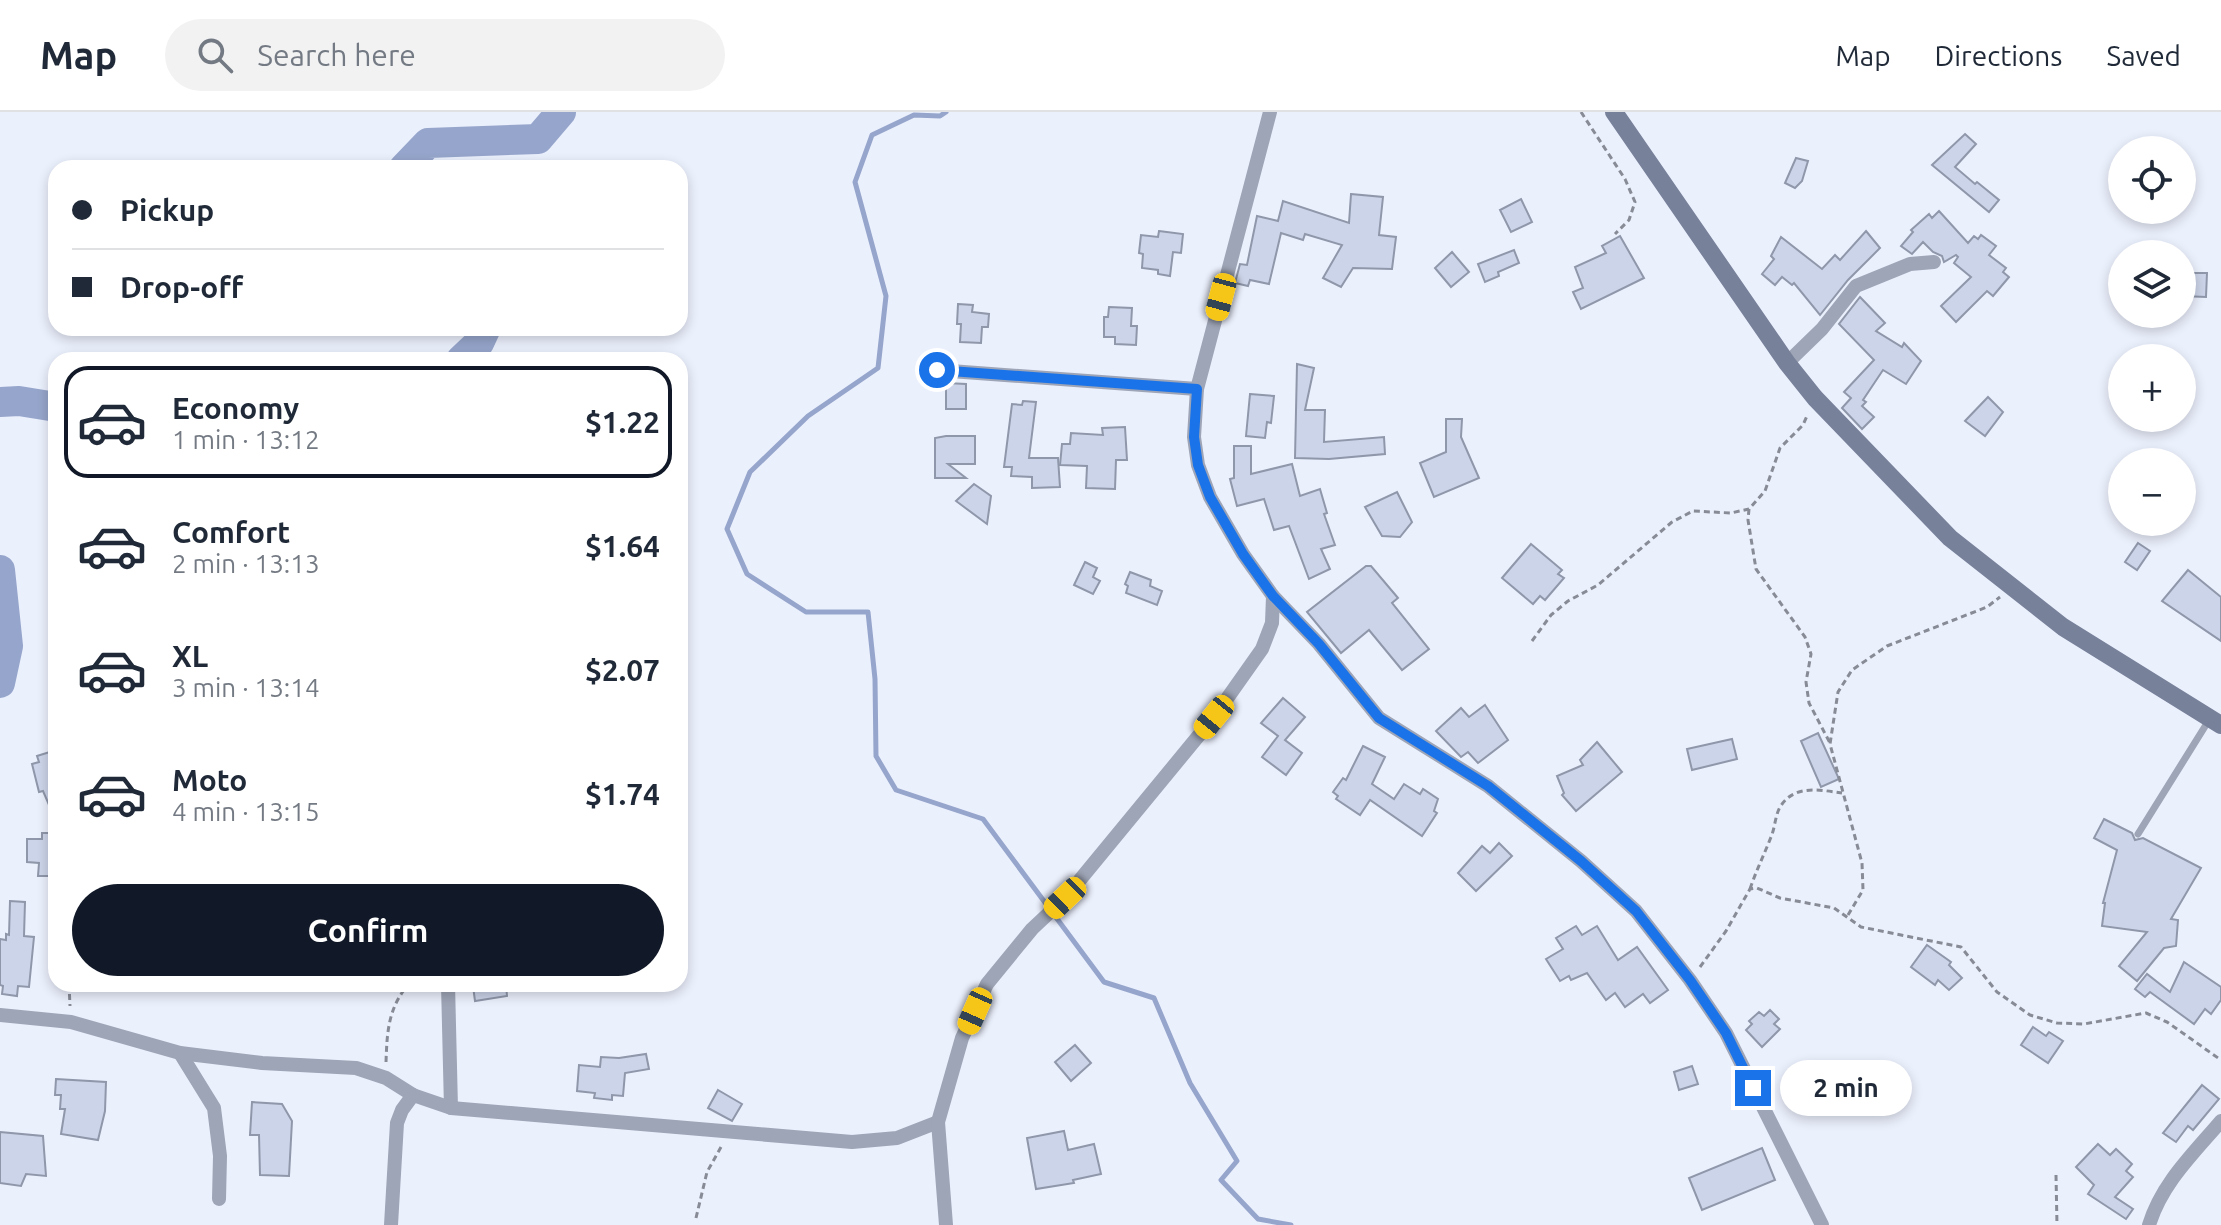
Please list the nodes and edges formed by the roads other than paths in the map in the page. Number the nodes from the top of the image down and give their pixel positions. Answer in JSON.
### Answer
{"nodes":[{"id":1,"x":1270,"y":112,"type":"edge"},
{"id":2,"x":1614,"y":112,"type":"edge"},
{"id":3,"x":1934,"y":262,"type":"dead end"},
{"id":4,"x":1787,"y":363,"type":"junction"},
{"id":5,"x":937,"y":370,"type":"dead end"},
{"id":6,"x":1197,"y":389,"type":"junction"},
{"id":7,"x":1273,"y":596,"type":"junction"},
{"id":8,"x":2216,"y":722,"type":"edge"},
{"id":9,"x":2138,"y":834,"type":"dead end"},
{"id":10,"x":448,"y":992,"type":"edge"},
{"id":11,"x":0,"y":1015,"type":"edge"},
{"id":12,"x":180,"y":1053,"type":"junction"},
{"id":13,"x":413,"y":1095,"type":"junction"},
{"id":14,"x":451,"y":1108,"type":"junction"},
{"id":15,"x":2221,"y":1121,"type":"edge"},
{"id":16,"x":938,"y":1122,"type":"junction"},
{"id":17,"x":219,"y":1199,"type":"dead end"},
{"id":18,"x":391,"y":1225,"type":"edge"},
{"id":19,"x":946,"y":1225,"type":"edge"},
{"id":20,"x":1822,"y":1225,"type":"edge"},
{"id":21,"x":2149,"y":1225,"type":"edge"}],
"edges":[{"from":1,"to":6,"type":"street"},
{"from":2,"to":4,"type":"main road"},
{"from":3,"to":4,"type":"street"},
{"from":4,"to":8,"type":"main road"},
{"from":5,"to":6,"type":"street"},
{"from":6,"to":7,"type":"street"},
{"from":7,"to":16,"type":"street"},
{"from":7,"to":20,"type":"street"},
{"from":8,"to":9,"type":"lane"},
{"from":10,"to":14,"type":"street"},
{"from":11,"to":12,"type":"street"},
{"from":12,"to":13,"type":"street"},
{"from":12,"to":17,"type":"street"},
{"from":13,"to":14,"type":"street"},
{"from":13,"to":18,"type":"street"},
{"from":14,"to":16,"type":"street"},
{"from":15,"to":21,"type":"street"},
{"from":16,"to":19,"type":"street"}]}
